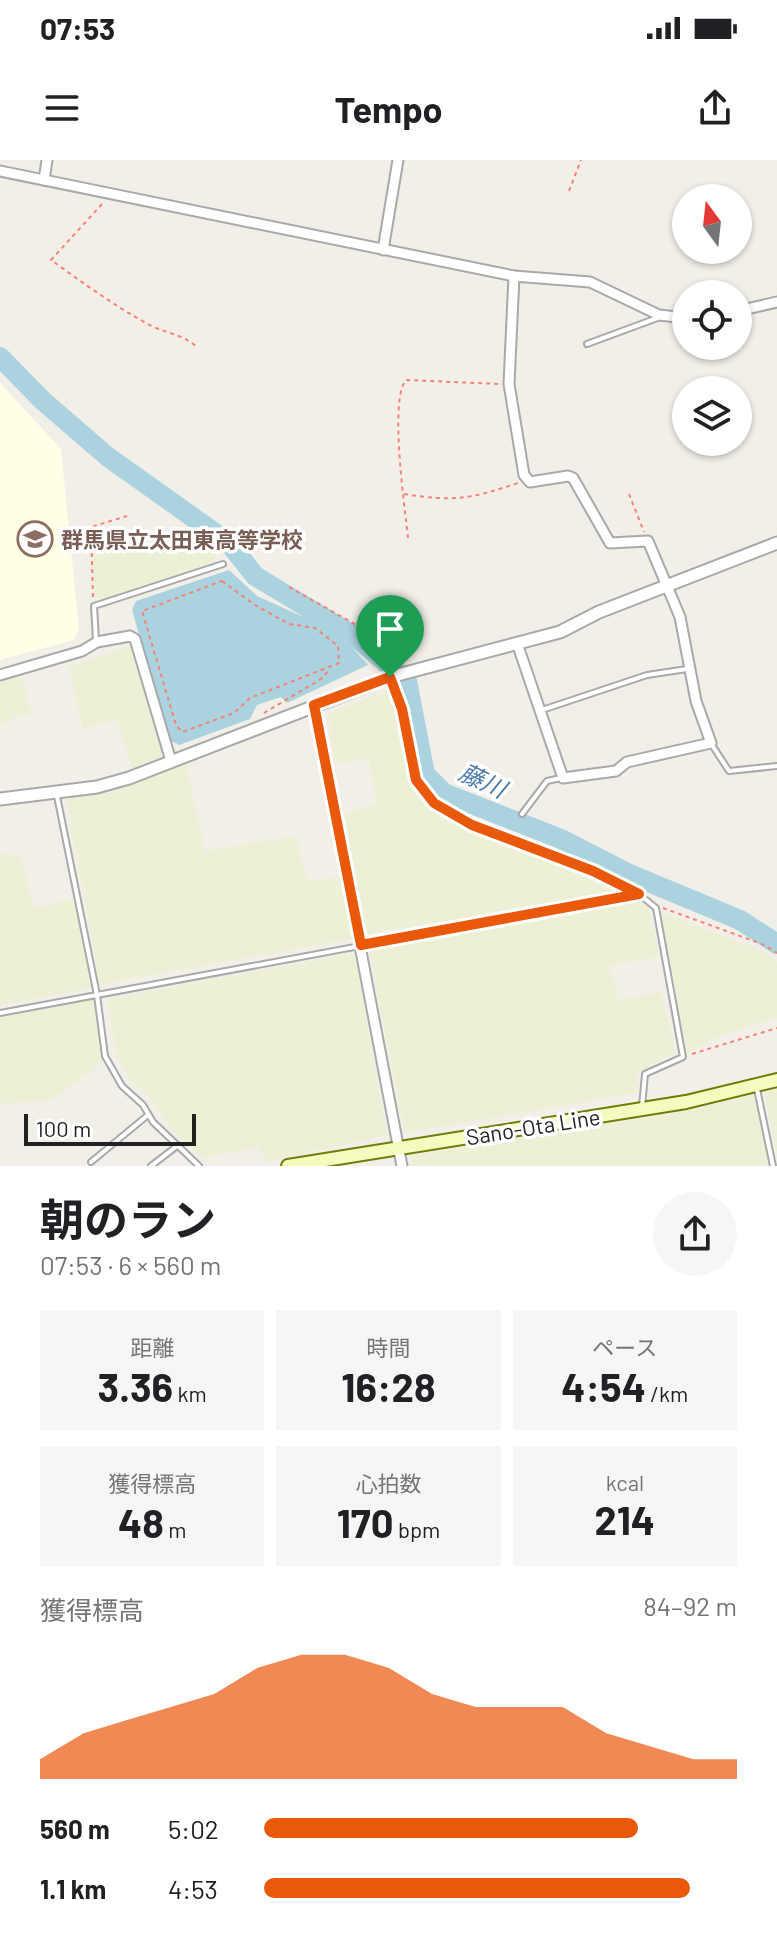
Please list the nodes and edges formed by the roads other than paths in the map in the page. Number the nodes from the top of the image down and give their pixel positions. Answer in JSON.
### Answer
{"nodes":[{"id":1,"x":47,"y":160,"type":"edge"},
{"id":2,"x":398,"y":160,"type":"edge"},
{"id":3,"x":0,"y":171,"type":"edge"},
{"id":4,"x":44,"y":180,"type":"junction"},
{"id":5,"x":383,"y":250,"type":"junction"},
{"id":6,"x":514,"y":276,"type":"junction"},
{"id":7,"x":777,"y":302,"type":"edge"},
{"id":8,"x":752,"y":308,"type":"edge"},
{"id":9,"x":661,"y":315,"type":"junction"},
{"id":10,"x":672,"y":316,"type":"edge"},
{"id":11,"x":587,"y":344,"type":"dead end"},
{"id":12,"x":777,"y":543,"type":"edge"},
{"id":13,"x":223,"y":564,"type":"dead end"},
{"id":14,"x":668,"y":585,"type":"junction"},
{"id":15,"x":97,"y":642,"type":"junction"},
{"id":16,"x":517,"y":643,"type":"junction"},
{"id":17,"x":690,"y":669,"type":"junction"},
{"id":18,"x":0,"y":675,"type":"edge"},
{"id":19,"x":314,"y":705,"type":"junction"},
{"id":20,"x":540,"y":711,"type":"junction"},
{"id":21,"x":711,"y":743,"type":"junction"},
{"id":22,"x":171,"y":761,"type":"junction"},
{"id":23,"x":777,"y":766,"type":"edge"},
{"id":24,"x":563,"y":778,"type":"junction"},
{"id":25,"x":56,"y":793,"type":"junction"},
{"id":26,"x":0,"y":799,"type":"edge"},
{"id":27,"x":522,"y":814,"type":"dead end"},
{"id":28,"x":361,"y":945,"type":"junction"},
{"id":29,"x":97,"y":995,"type":"junction"},
{"id":30,"x":0,"y":1013,"type":"edge"},
{"id":31,"x":777,"y":1080,"type":"edge"},
{"id":32,"x":756,"y":1086,"type":"junction"},
{"id":33,"x":642,"y":1109,"type":"junction"},
{"id":34,"x":148,"y":1115,"type":"junction"},
{"id":35,"x":177,"y":1146,"type":"junction"},
{"id":36,"x":398,"y":1146,"type":"junction"},
{"id":37,"x":91,"y":1162,"type":"dead end"},
{"id":38,"x":151,"y":1166,"type":"edge"},
{"id":39,"x":199,"y":1166,"type":"edge"},
{"id":40,"x":288,"y":1166,"type":"edge"},
{"id":41,"x":402,"y":1166,"type":"edge"},
{"id":42,"x":773,"y":1166,"type":"edge"}],
"edges":[{"from":1,"to":4,"type":"street"},
{"from":2,"to":5,"type":"street"},
{"from":3,"to":4,"type":"street"},
{"from":4,"to":5,"type":"street"},
{"from":5,"to":6,"type":"street"},
{"from":6,"to":9,"type":"street"},
{"from":6,"to":14,"type":"street"},
{"from":7,"to":8,"type":"street"},
{"from":9,"to":10,"type":"street"},
{"from":9,"to":11,"type":"lane"},
{"from":12,"to":14,"type":"street"},
{"from":13,"to":15,"type":"lane"},
{"from":14,"to":16,"type":"street"},
{"from":14,"to":17,"type":"street"},
{"from":15,"to":18,"type":"street"},
{"from":15,"to":22,"type":"street"},
{"from":16,"to":19,"type":"street"},
{"from":16,"to":20,"type":"street"},
{"from":17,"to":20,"type":"lane"},
{"from":17,"to":21,"type":"street"},
{"from":19,"to":22,"type":"street"},
{"from":19,"to":28,"type":"street"},
{"from":20,"to":24,"type":"street"},
{"from":21,"to":23,"type":"lane"},
{"from":21,"to":24,"type":"street"},
{"from":22,"to":25,"type":"street"},
{"from":24,"to":27,"type":"lane"},
{"from":25,"to":26,"type":"street"},
{"from":25,"to":29,"type":"lane"},
{"from":28,"to":29,"type":"lane"},
{"from":28,"to":33,"type":"lane"},
{"from":28,"to":36,"type":"street"},
{"from":29,"to":30,"type":"lane"},
{"from":29,"to":34,"type":"lane"},
{"from":31,"to":32,"type":"main road","name":"Sano-Ota Line"},
{"from":32,"to":33,"type":"main road","name":"Sano-Ota Line"},
{"from":32,"to":42,"type":"lane"},
{"from":33,"to":36,"type":"main road","name":"Sano-Ota Line"},
{"from":34,"to":35,"type":"lane"},
{"from":34,"to":37,"type":"lane"},
{"from":35,"to":38,"type":"lane"},
{"from":35,"to":39,"type":"lane"},
{"from":36,"to":40,"type":"main road","name":"Sano-Ota Line"},
{"from":36,"to":41,"type":"street"}]}
